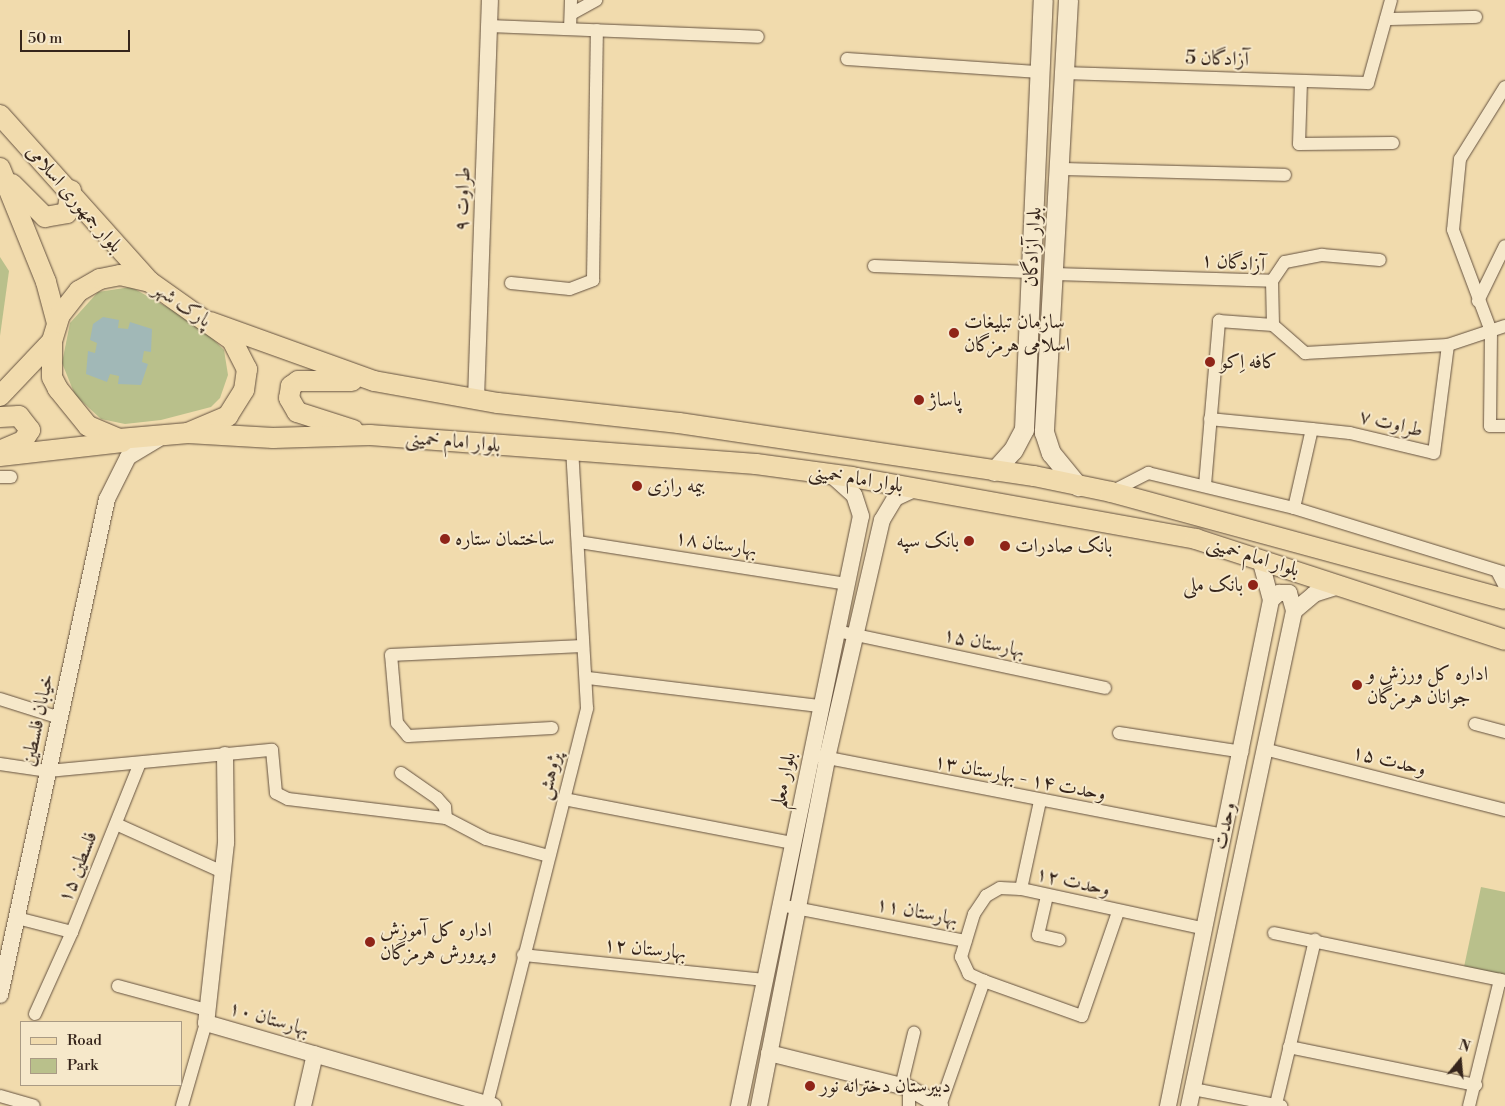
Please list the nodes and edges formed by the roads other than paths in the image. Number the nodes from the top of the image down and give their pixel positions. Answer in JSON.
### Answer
{"nodes":[{"id":1,"x":490,"y":0,"type":"edge"},
{"id":2,"x":571,"y":0,"type":"edge"},
{"id":3,"x":596,"y":0,"type":"edge"},
{"id":4,"x":1043,"y":0,"type":"edge"},
{"id":5,"x":1068,"y":0,"type":"edge"},
{"id":6,"x":1391,"y":0,"type":"edge"},
{"id":7,"x":571,"y":14,"type":"junction"},
{"id":8,"x":1476,"y":17,"type":"dead end"},
{"id":9,"x":1386,"y":19,"type":"junction"},
{"id":10,"x":489,"y":26,"type":"junction"},
{"id":11,"x":570,"y":29,"type":"junction"},
{"id":12,"x":597,"y":30,"type":"junction"},
{"id":13,"x":758,"y":37,"type":"dead end"},
{"id":14,"x":846,"y":59,"type":"dead end"},
{"id":15,"x":1040,"y":72,"type":"junction"},
{"id":16,"x":1064,"y":73,"type":"junction"},
{"id":17,"x":1301,"y":81,"type":"junction"},
{"id":18,"x":1505,"y":87,"type":"edge"},
{"id":19,"x":1501,"y":99,"type":"edge"},
{"id":20,"x":0,"y":115,"type":"edge"},
{"id":21,"x":1393,"y":143,"type":"dead end"},
{"id":22,"x":1060,"y":168,"type":"junction"},
{"id":23,"x":2,"y":171,"type":"edge"},
{"id":24,"x":1285,"y":175,"type":"dead end"},
{"id":25,"x":71,"y":190,"type":"junction"},
{"id":26,"x":1505,"y":246,"type":"edge"},
{"id":27,"x":1380,"y":260,"type":"dead end"},
{"id":28,"x":874,"y":266,"type":"dead end"},
{"id":29,"x":1030,"y":272,"type":"junction"},
{"id":30,"x":1055,"y":274,"type":"junction"},
{"id":31,"x":1272,"y":281,"type":"junction"},
{"id":32,"x":150,"y":282,"type":"junction"},
{"id":33,"x":511,"y":283,"type":"dead end"},
{"id":34,"x":1478,"y":301,"type":"junction"},
{"id":35,"x":210,"y":322,"type":"junction"},
{"id":36,"x":1273,"y":325,"type":"junction"},
{"id":37,"x":1505,"y":326,"type":"edge"},
{"id":38,"x":1491,"y":331,"type":"junction"},
{"id":39,"x":54,"y":332,"type":"junction"},
{"id":40,"x":1448,"y":345,"type":"junction"},
{"id":41,"x":374,"y":382,"type":"junction"},
{"id":42,"x":0,"y":396,"type":"edge"},
{"id":43,"x":476,"y":399,"type":"junction"},
{"id":44,"x":0,"y":417,"type":"edge"},
{"id":45,"x":1210,"y":419,"type":"junction"},
{"id":46,"x":1505,"y":426,"type":"edge"},
{"id":47,"x":1312,"y":429,"type":"junction"},
{"id":48,"x":188,"y":433,"type":"junction"},
{"id":49,"x":370,"y":435,"type":"junction"},
{"id":50,"x":132,"y":449,"type":"junction"},
{"id":51,"x":0,"y":450,"type":"edge"},
{"id":52,"x":572,"y":451,"type":"junction"},
{"id":53,"x":0,"y":456,"type":"edge"},
{"id":54,"x":994,"y":471,"type":"junction"},
{"id":55,"x":831,"y":474,"type":"junction"},
{"id":56,"x":1078,"y":486,"type":"junction"},
{"id":57,"x":1205,"y":486,"type":"junction"},
{"id":58,"x":916,"y":488,"type":"junction"},
{"id":59,"x":1111,"y":492,"type":"junction"},
{"id":60,"x":1294,"y":508,"type":"junction"},
{"id":61,"x":579,"y":542,"type":"junction"},
{"id":62,"x":1260,"y":559,"type":"junction"},
{"id":63,"x":1501,"y":572,"type":"edge"},
{"id":64,"x":847,"y":584,"type":"junction"},
{"id":65,"x":1342,"y":585,"type":"junction"},
{"id":66,"x":1505,"y":587,"type":"edge"},
{"id":67,"x":1505,"y":599,"type":"edge"},
{"id":68,"x":1271,"y":600,"type":"junction"},
{"id":69,"x":1294,"y":611,"type":"junction"},
{"id":70,"x":837,"y":630,"type":"junction"},
{"id":71,"x":855,"y":635,"type":"junction"},
{"id":72,"x":1505,"y":640,"type":"edge"},
{"id":73,"x":582,"y":646,"type":"junction"},
{"id":74,"x":588,"y":678,"type":"junction"},
{"id":75,"x":1105,"y":688,"type":"dead end"},
{"id":76,"x":0,"y":699,"type":"edge"},
{"id":77,"x":821,"y":706,"type":"junction"},
{"id":78,"x":60,"y":718,"type":"junction"},
{"id":79,"x":1475,"y":724,"type":"dead end"},
{"id":80,"x":552,"y":728,"type":"dead end"},
{"id":81,"x":1505,"y":732,"type":"edge"},
{"id":82,"x":1118,"y":733,"type":"dead end"},
{"id":83,"x":1264,"y":749,"type":"junction"},
{"id":84,"x":1243,"y":752,"type":"junction"},
{"id":85,"x":225,"y":755,"type":"junction"},
{"id":86,"x":819,"y":756,"type":"junction"},
{"id":87,"x":140,"y":763,"type":"junction"},
{"id":88,"x":0,"y":764,"type":"edge"},
{"id":89,"x":48,"y":771,"type":"junction"},
{"id":90,"x":401,"y":773,"type":"dead end"},
{"id":91,"x":564,"y":799,"type":"junction"},
{"id":92,"x":1040,"y":801,"type":"junction"},
{"id":93,"x":1505,"y":810,"type":"edge"},
{"id":94,"x":446,"y":818,"type":"junction"},
{"id":95,"x":116,"y":824,"type":"junction"},
{"id":96,"x":1223,"y":835,"type":"junction"},
{"id":97,"x":793,"y":844,"type":"junction"},
{"id":98,"x":550,"y":856,"type":"junction"},
{"id":99,"x":223,"y":872,"type":"junction"},
{"id":100,"x":1021,"y":890,"type":"junction"},
{"id":101,"x":1047,"y":896,"type":"junction"},
{"id":102,"x":780,"y":905,"type":"junction"},
{"id":103,"x":798,"y":908,"type":"junction"},
{"id":104,"x":1118,"y":912,"type":"junction"},
{"id":105,"x":17,"y":918,"type":"junction"},
{"id":106,"x":1202,"y":928,"type":"junction"},
{"id":107,"x":72,"y":932,"type":"junction"},
{"id":108,"x":1274,"y":933,"type":"dead end"},
{"id":109,"x":1059,"y":940,"type":"dead end"},
{"id":110,"x":1315,"y":940,"type":"junction"},
{"id":111,"x":966,"y":941,"type":"junction"},
{"id":112,"x":522,"y":955,"type":"junction"},
{"id":113,"x":764,"y":980,"type":"junction"},
{"id":114,"x":984,"y":981,"type":"junction"},
{"id":115,"x":1503,"y":981,"type":"edge"},
{"id":116,"x":118,"y":986,"type":"dead end"},
{"id":117,"x":0,"y":996,"type":"edge"},
{"id":118,"x":35,"y":1014,"type":"dead end"},
{"id":119,"x":206,"y":1016,"type":"junction"},
{"id":120,"x":914,"y":1033,"type":"dead end"},
{"id":121,"x":1289,"y":1047,"type":"junction"},
{"id":122,"x":315,"y":1054,"type":"junction"},
{"id":123,"x":769,"y":1054,"type":"junction"},
{"id":124,"x":1476,"y":1085,"type":"junction"},
{"id":125,"x":905,"y":1088,"type":"junction"},
{"id":126,"x":1193,"y":1089,"type":"junction"},
{"id":127,"x":0,"y":1096,"type":"edge"},
{"id":128,"x":740,"y":1102,"type":"edge"},
{"id":129,"x":760,"y":1104,"type":"edge"},
{"id":130,"x":490,"y":1105,"type":"edge"},
{"id":131,"x":1279,"y":1105,"type":"edge"},
{"id":132,"x":34,"y":1106,"type":"edge"},
{"id":133,"x":182,"y":1106,"type":"edge"},
{"id":134,"x":303,"y":1106,"type":"edge"},
{"id":135,"x":909,"y":1106,"type":"edge"},
{"id":136,"x":940,"y":1106,"type":"edge"},
{"id":137,"x":1168,"y":1106,"type":"edge"},
{"id":138,"x":1190,"y":1106,"type":"edge"},
{"id":139,"x":1469,"y":1106,"type":"edge"}],
"edges":[{"from":1,"to":10,"type":"street","name":"طراوت ۹"},
{"from":2,"to":7,"type":"street"},
{"from":3,"to":7,"type":"street"},
{"from":4,"to":15,"type":"main road","name":"بلوار آزادگان"},
{"from":5,"to":16,"type":"main road","name":"بلوار آزادگان"},
{"from":6,"to":9,"type":"street"},
{"from":7,"to":11,"type":"street"},
{"from":8,"to":9,"type":"street"},
{"from":9,"to":17,"type":"street","name":"آزادگان 5"},
{"from":10,"to":11,"type":"street"},
{"from":10,"to":43,"type":"street","name":"طراوت ۹"},
{"from":11,"to":12,"type":"street"},
{"from":12,"to":13,"type":"street"},
{"from":12,"to":33,"type":"street"},
{"from":14,"to":15,"type":"street"},
{"from":15,"to":16,"type":"main road"},
{"from":15,"to":29,"type":"main road","name":"بلوار آزادگان"},
{"from":16,"to":17,"type":"street","name":"آزادگان 5"},
{"from":16,"to":22,"type":"main road","name":"بلوار آزادگان"},
{"from":17,"to":21,"type":"street"},
{"from":18,"to":19,"type":"street"},
{"from":19,"to":34,"type":"street"},
{"from":20,"to":25,"type":"main road","name":"بلوار جمهوری اسلامی"},
{"from":22,"to":24,"type":"street"},
{"from":22,"to":30,"type":"main road","name":"بلوار آزادگان"},
{"from":23,"to":25,"type":"main road"},
{"from":23,"to":39,"type":"main road","name":"بلوار جمهوری اسلامی"},
{"from":25,"to":32,"type":"main road","name":"بلوار جمهوری اسلامی"},
{"from":26,"to":34,"type":"street"},
{"from":27,"to":31,"type":"street"},
{"from":28,"to":29,"type":"street"},
{"from":29,"to":30,"type":"main road"},
{"from":29,"to":54,"type":"main road","name":"بلوار آزادگان"},
{"from":30,"to":31,"type":"street","name":"آزادگان ۱"},
{"from":30,"to":56,"type":"main road","name":"بلوار آزادگان"},
{"from":31,"to":36,"type":"street","name":"آزادگان ۱"},
{"from":32,"to":35,"type":"main road","name":"پارک شهر"},
{"from":32,"to":39,"type":"main road","name":"پارک شهر"},
{"from":34,"to":38,"type":"street"},
{"from":35,"to":41,"type":"main road","name":"بلوار امام خمینی"},
{"from":35,"to":48,"type":"main road","name":"پارک شهر"},
{"from":36,"to":40,"type":"street"},
{"from":36,"to":45,"type":"street"},
{"from":37,"to":38,"type":"street"},
{"from":38,"to":40,"type":"street"},
{"from":38,"to":46,"type":"street"},
{"from":39,"to":42,"type":"main road"},
{"from":39,"to":50,"type":"main road","name":"پارک شهر"},
{"from":40,"to":47,"type":"street","name":"طراوت ۷"},
{"from":41,"to":43,"type":"main road","name":"بلوار امام خمینی"},
{"from":41,"to":49,"type":"main road"},
{"from":43,"to":54,"type":"main road","name":"بلوار امام خمینی"},
{"from":44,"to":51,"type":"main road"},
{"from":45,"to":47,"type":"street"},
{"from":45,"to":57,"type":"street"},
{"from":47,"to":60,"type":"street"},
{"from":48,"to":49,"type":"main road","name":"بلوار امام خمینی"},
{"from":48,"to":50,"type":"main road","name":"پارک شهر"},
{"from":49,"to":52,"type":"main road","name":"بلوار امام خمینی"},
{"from":50,"to":53,"type":"main road"},
{"from":50,"to":78,"type":"street","name":"خیابان فلسطین"},
{"from":52,"to":55,"type":"main road","name":"بلوار امام خمینی"},
{"from":52,"to":61,"type":"street","name":"پژوهش"},
{"from":54,"to":56,"type":"main road","name":"بلوار امام خمینی"},
{"from":55,"to":58,"type":"main road","name":"بلوار امام خمینی"},
{"from":55,"to":64,"type":"street","name":"بلوار معلم"},
{"from":56,"to":59,"type":"main road","name":"بلوار امام خمینی"},
{"from":57,"to":59,"type":"street"},
{"from":57,"to":60,"type":"street"},
{"from":58,"to":62,"type":"main road","name":"بلوار امام خمینی"},
{"from":58,"to":71,"type":"street","name":"بلوار معلم"},
{"from":59,"to":67,"type":"main road","name":"بلوار امام خمینی"},
{"from":60,"to":63,"type":"street"},
{"from":61,"to":64,"type":"street","name":"بهارستان ۱۸"},
{"from":61,"to":73,"type":"street","name":"پژوهش"},
{"from":62,"to":65,"type":"main road","name":"بلوار امام خمینی"},
{"from":62,"to":68,"type":"street","name":"وحدت"},
{"from":63,"to":66,"type":"street"},
{"from":64,"to":70,"type":"street","name":"بلوار معلم"},
{"from":65,"to":69,"type":"street"},
{"from":65,"to":72,"type":"main road","name":"بلوار امام خمینی"},
{"from":68,"to":69,"type":"street"},
{"from":68,"to":84,"type":"street","name":"وحدت"},
{"from":69,"to":83,"type":"street","name":"وحدت"},
{"from":70,"to":71,"type":"street","name":"بهارستان ۱۵"},
{"from":70,"to":77,"type":"street","name":"بلوار معلم"},
{"from":71,"to":75,"type":"street","name":"بهارستان ۱۵"},
{"from":71,"to":86,"type":"street","name":"بلوار معلم"},
{"from":73,"to":74,"type":"street","name":"پژوهش"},
{"from":73,"to":80,"type":"street"},
{"from":74,"to":77,"type":"street"},
{"from":74,"to":91,"type":"street","name":"پژوهش"},
{"from":76,"to":78,"type":"street"},
{"from":77,"to":86,"type":"street","name":"بلوار معلم"},
{"from":78,"to":89,"type":"street","name":"خیابان فلسطین"},
{"from":79,"to":81,"type":"street"},
{"from":82,"to":84,"type":"street"},
{"from":83,"to":93,"type":"street","name":"وحدت ۱۵"},
{"from":83,"to":126,"type":"street","name":"وحدت"},
{"from":84,"to":96,"type":"street","name":"وحدت"},
{"from":85,"to":87,"type":"street"},
{"from":85,"to":94,"type":"street"},
{"from":85,"to":99,"type":"street","name":"بهارستان ۱۰"},
{"from":86,"to":92,"type":"street","name":"وحدت ۱۴ - بهارستان ۱۳"},
{"from":86,"to":97,"type":"street","name":"بلوار معلم"},
{"from":86,"to":103,"type":"street","name":"بلوار معلم"},
{"from":87,"to":89,"type":"street"},
{"from":87,"to":95,"type":"street","name":"فلسطین ۱۵"},
{"from":88,"to":89,"type":"street"},
{"from":89,"to":105,"type":"street","name":"خیابان فلسطین"},
{"from":90,"to":94,"type":"street"},
{"from":91,"to":97,"type":"street"},
{"from":91,"to":98,"type":"street","name":"پژوهش"},
{"from":92,"to":96,"type":"street","name":"وحدت ۱۴ - بهارستان ۱۳"},
{"from":92,"to":100,"type":"street"},
{"from":94,"to":98,"type":"street"},
{"from":95,"to":99,"type":"street"},
{"from":95,"to":107,"type":"street","name":"فلسطین ۱۵"},
{"from":96,"to":106,"type":"street","name":"وحدت"},
{"from":97,"to":102,"type":"street","name":"بلوار معلم"},
{"from":98,"to":112,"type":"street","name":"پژوهش"},
{"from":99,"to":119,"type":"street","name":"بهارستان ۱۰"},
{"from":100,"to":101,"type":"street","name":"وحدت ۱۲"},
{"from":100,"to":111,"type":"street","name":"وحدت ۱۲"},
{"from":101,"to":104,"type":"street","name":"وحدت ۱۲"},
{"from":101,"to":109,"type":"street"},
{"from":102,"to":103,"type":"street","name":"بهارستان ۱۱"},
{"from":102,"to":113,"type":"street","name":"بلوار معلم"},
{"from":103,"to":111,"type":"street","name":"بهارستان ۱۱"},
{"from":103,"to":123,"type":"street","name":"بلوار معلم"},
{"from":104,"to":106,"type":"street","name":"وحدت ۱۲"},
{"from":104,"to":114,"type":"street"},
{"from":105,"to":107,"type":"street","name":"فلسطین ۱۵"},
{"from":105,"to":117,"type":"street","name":"خیابان فلسطین"},
{"from":106,"to":137,"type":"street","name":"وحدت"},
{"from":107,"to":118,"type":"street"},
{"from":108,"to":110,"type":"street"},
{"from":110,"to":115,"type":"street"},
{"from":110,"to":121,"type":"street"},
{"from":111,"to":114,"type":"street","name":"بهارستان ۱۱"},
{"from":112,"to":113,"type":"street","name":"بهارستان ۱۲"},
{"from":112,"to":130,"type":"street","name":"پژوهش"},
{"from":113,"to":128,"type":"street","name":"بلوار معلم"},
{"from":114,"to":136,"type":"street"},
{"from":115,"to":124,"type":"street"},
{"from":116,"to":119,"type":"street"},
{"from":119,"to":122,"type":"street","name":"بهارستان ۱۰"},
{"from":119,"to":133,"type":"street"},
{"from":120,"to":125,"type":"street"},
{"from":121,"to":124,"type":"street"},
{"from":121,"to":131,"type":"street"},
{"from":122,"to":130,"type":"street","name":"بهارستان ۱۰"},
{"from":122,"to":134,"type":"street"},
{"from":123,"to":125,"type":"street"},
{"from":123,"to":129,"type":"street","name":"بلوار معلم"},
{"from":124,"to":139,"type":"street"},
{"from":125,"to":135,"type":"street"},
{"from":125,"to":136,"type":"street"},
{"from":126,"to":131,"type":"street"},
{"from":126,"to":138,"type":"street","name":"وحدت"},
{"from":127,"to":132,"type":"street"},
{"from":128,"to":129,"type":"street"}]}
